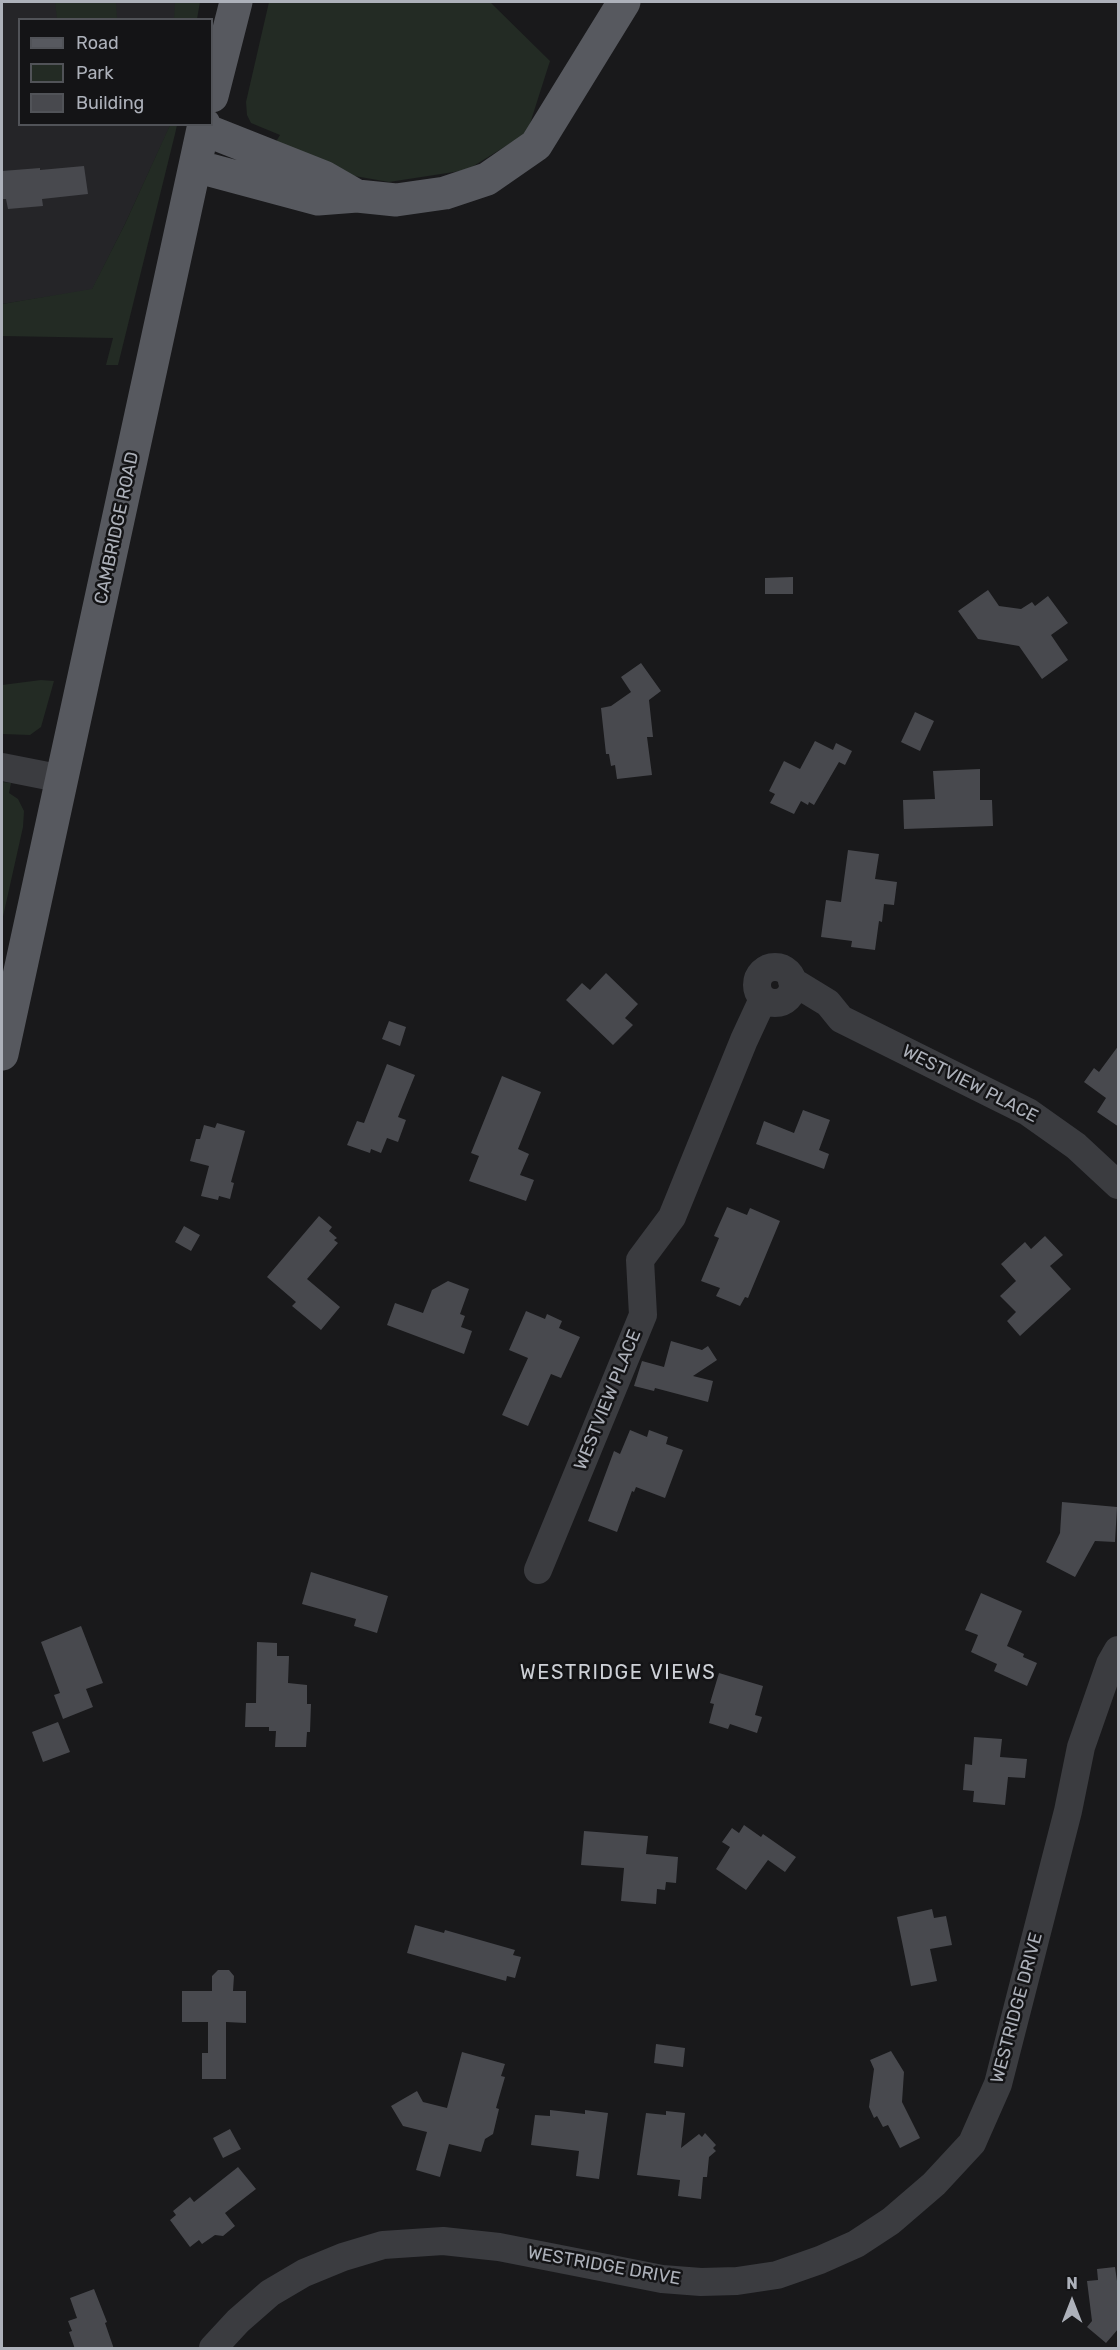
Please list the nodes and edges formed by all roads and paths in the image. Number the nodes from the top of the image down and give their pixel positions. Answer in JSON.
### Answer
{"nodes":[{"id":1,"x":236,"y":2,"type":"edge"},
{"id":2,"x":624,"y":2,"type":"edge"},
{"id":3,"x":213,"y":92,"type":"edge"},
{"id":4,"x":204,"y":127,"type":"edge"},
{"id":5,"x":195,"y":166,"type":"junction"},
{"id":6,"x":357,"y":196,"type":"junction"},
{"id":7,"x":2,"y":767,"type":"edge"},
{"id":8,"x":63,"y":779,"type":"junction"},
{"id":9,"x":2,"y":1054,"type":"edge"},
{"id":10,"x":1119,"y":1185,"type":"edge"},
{"id":11,"x":538,"y":1570,"type":"dead end"},
{"id":12,"x":1119,"y":1650,"type":"edge"},
{"id":13,"x":213,"y":2349,"type":"edge"}],
"edges":[{"from":1,"to":3,"type":"main road"},
{"from":2,"to":6,"type":"main road"},
{"from":4,"to":5,"type":"main road","name":"CAMBRIDGE ROAD"},
{"from":4,"to":6,"type":"main road"},
{"from":5,"to":6,"type":"main road"},
{"from":5,"to":8,"type":"main road","name":"CAMBRIDGE ROAD"},
{"from":7,"to":8,"type":"street"},
{"from":8,"to":9,"type":"main road","name":"CAMBRIDGE ROAD"},
{"from":10,"to":11,"type":"street","name":"WESTVIEW PLACE"},
{"from":12,"to":13,"type":"street","name":"WESTRIDGE DRIVE"}]}
